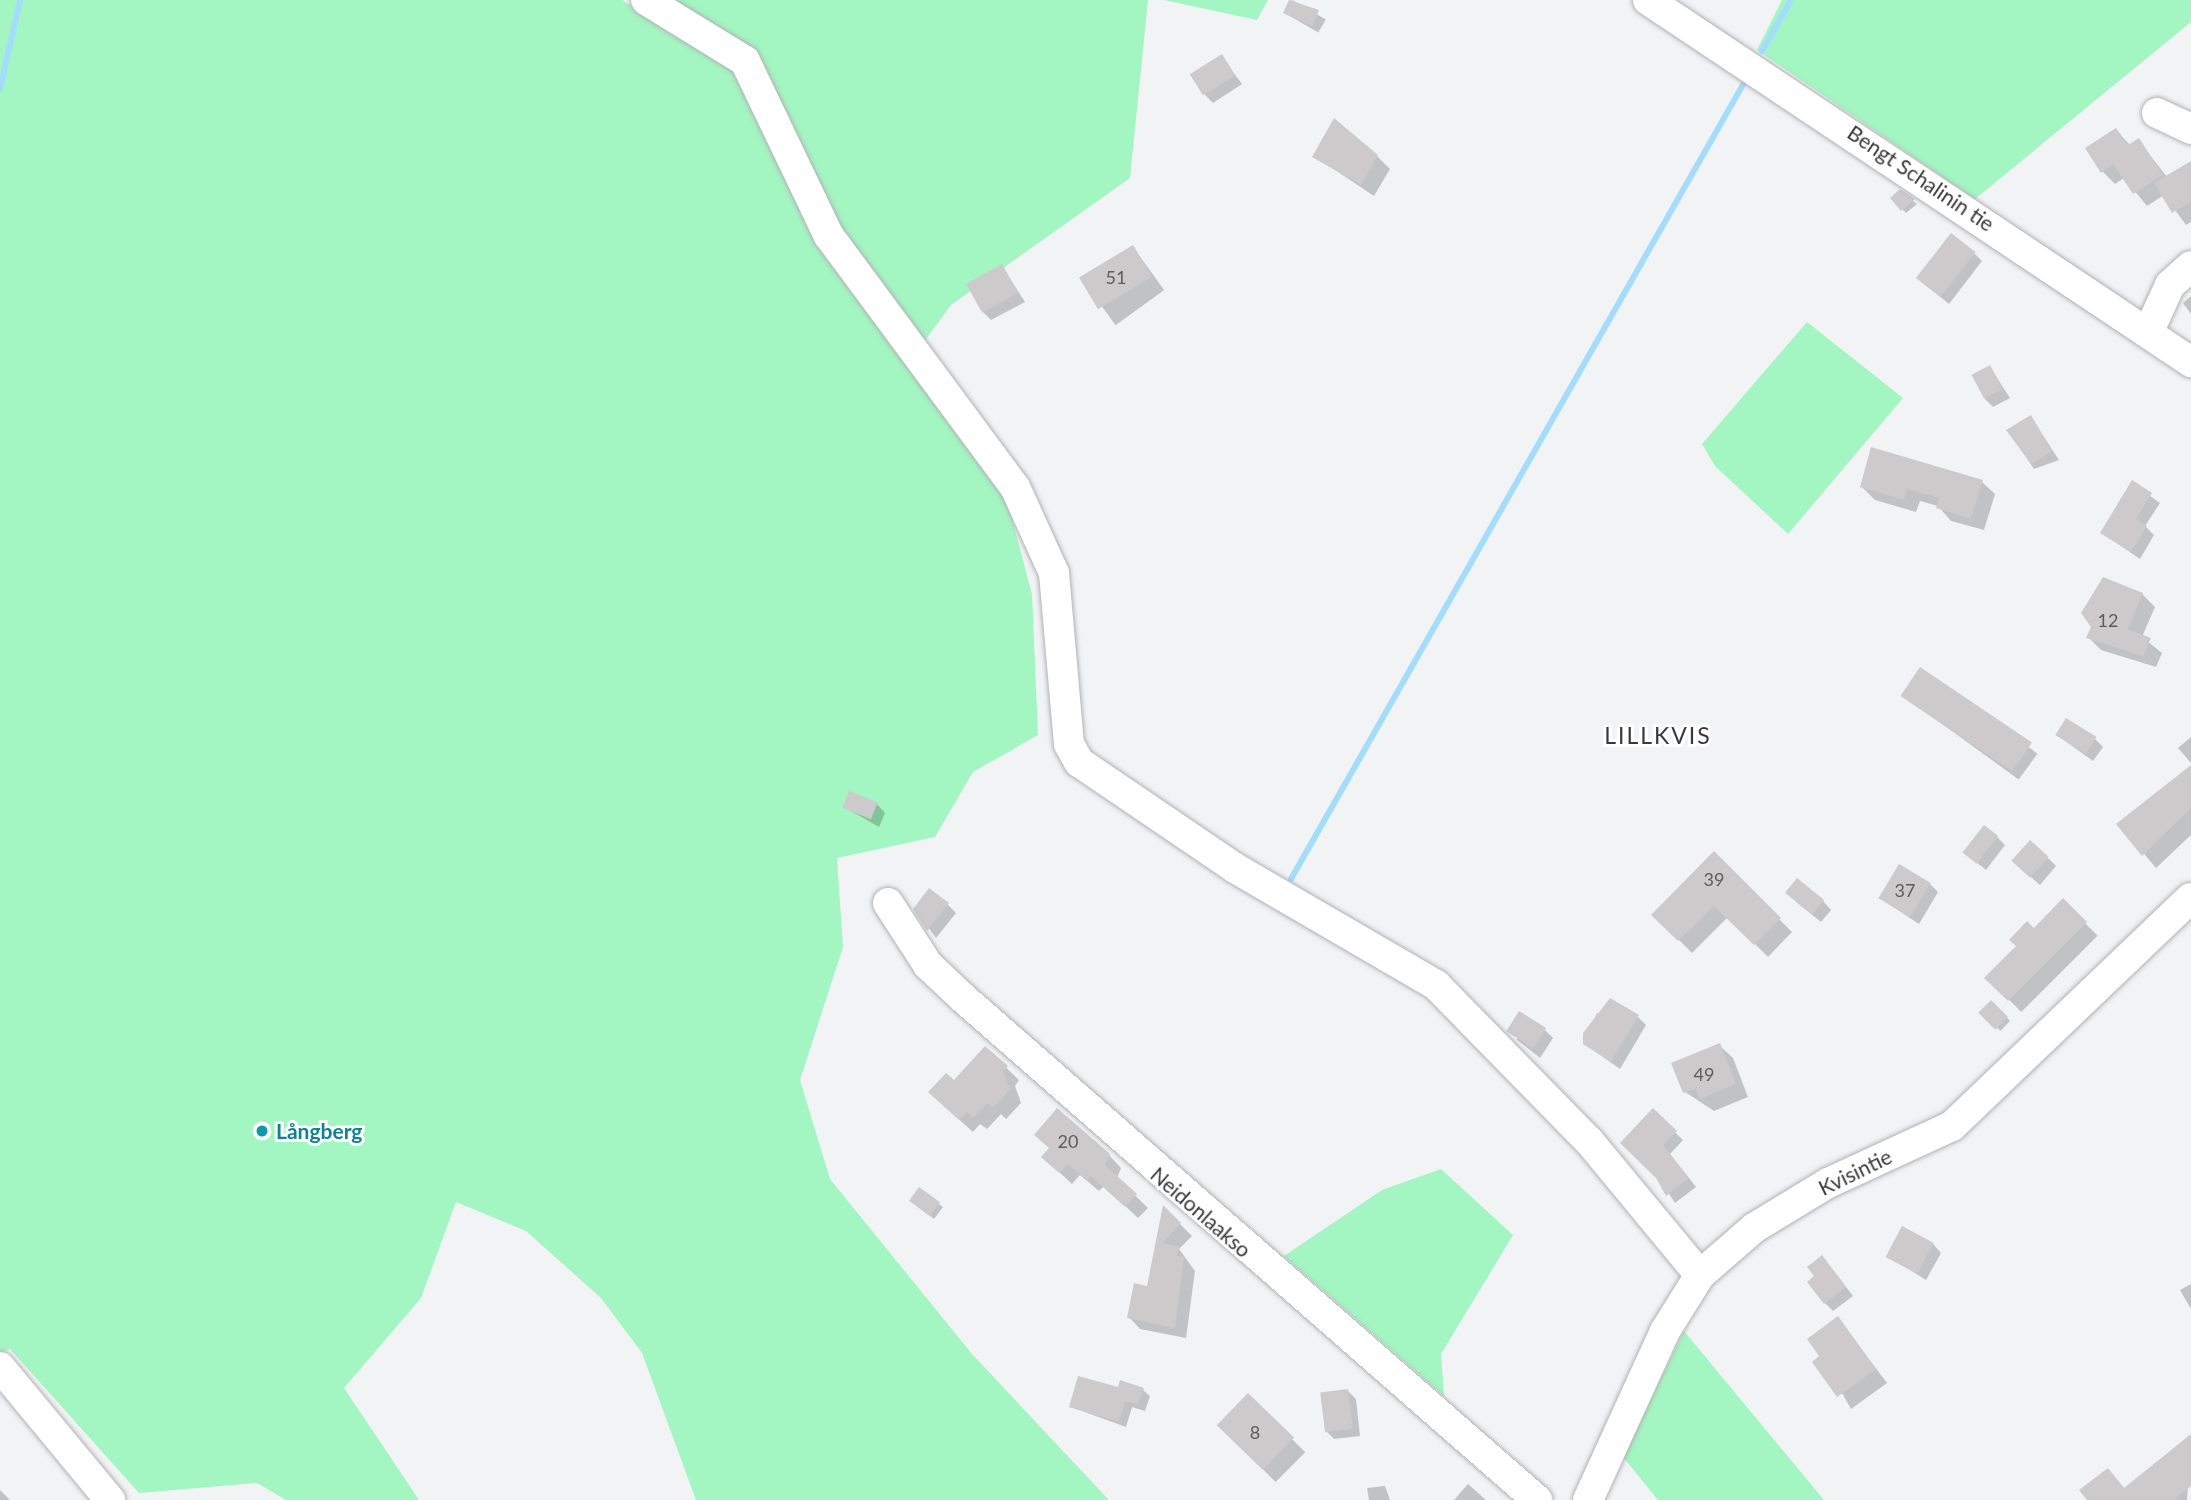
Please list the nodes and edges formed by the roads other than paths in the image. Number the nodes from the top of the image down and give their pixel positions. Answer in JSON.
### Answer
{"nodes":[{"id":1,"x":646,"y":0,"type":"edge"},
{"id":2,"x":1648,"y":0,"type":"edge"},
{"id":3,"x":2157,"y":113,"type":"dead end"},
{"id":4,"x":2191,"y":128,"type":"edge"},
{"id":5,"x":2191,"y":266,"type":"edge"},
{"id":6,"x":2148,"y":333,"type":"junction"},
{"id":7,"x":2191,"y":362,"type":"edge"},
{"id":8,"x":2191,"y":898,"type":"edge"},
{"id":9,"x":888,"y":903,"type":"dead end"},
{"id":10,"x":1700,"y":1275,"type":"junction"},
{"id":11,"x":0,"y":1367,"type":"edge"},
{"id":12,"x":110,"y":1500,"type":"edge"},
{"id":13,"x":1537,"y":1500,"type":"edge"},
{"id":14,"x":1588,"y":1500,"type":"edge"}],
"edges":[{"from":1,"to":10,"type":"street"},
{"from":2,"to":6,"type":"street","name":"Bengt Schalinin tie"},
{"from":3,"to":4,"type":"street"},
{"from":5,"to":6,"type":"street"},
{"from":6,"to":7,"type":"street","name":"Bengt Schalinin tie"},
{"from":8,"to":10,"type":"street","name":"Kvisintie"},
{"from":9,"to":13,"type":"street","name":"Neidonlaakso"},
{"from":10,"to":14,"type":"street","name":"Kvisintie"},
{"from":11,"to":12,"type":"street"}]}
